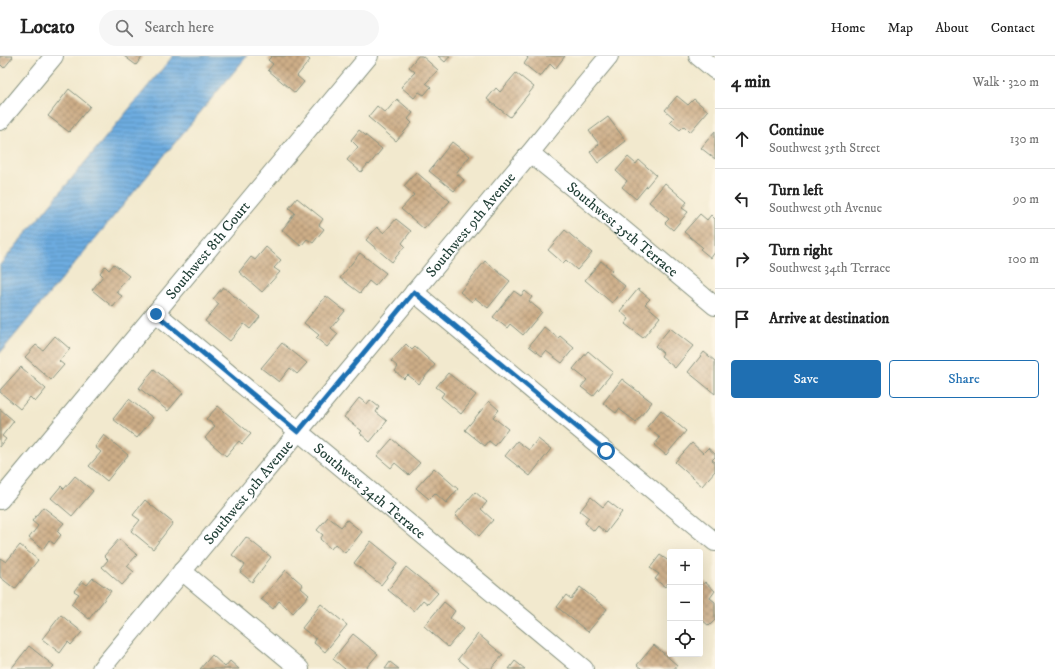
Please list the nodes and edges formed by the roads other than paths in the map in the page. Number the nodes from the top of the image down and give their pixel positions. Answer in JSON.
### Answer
{"nodes":[{"id":1,"x":54,"y":56,"type":"edge"},
{"id":2,"x":369,"y":56,"type":"edge"},
{"id":3,"x":609,"y":56,"type":"edge"},
{"id":4,"x":698,"y":56,"type":"edge"},
{"id":5,"x":715,"y":70,"type":"edge"},
{"id":6,"x":0,"y":121,"type":"edge"},
{"id":7,"x":530,"y":154,"type":"junction"},
{"id":8,"x":414,"y":292,"type":"junction"},
{"id":9,"x":715,"y":306,"type":"edge"},
{"id":10,"x":156,"y":314,"type":"junction"},
{"id":11,"x":298,"y":432,"type":"junction"},
{"id":12,"x":0,"y":500,"type":"edge"},
{"id":13,"x":715,"y":542,"type":"edge"},
{"id":14,"x":182,"y":571,"type":"junction"},
{"id":15,"x":101,"y":669,"type":"edge"},
{"id":16,"x":300,"y":669,"type":"edge"},
{"id":17,"x":584,"y":669,"type":"edge"}],
"edges":[{"from":1,"to":6,"type":"street"},
{"from":2,"to":10,"type":"street","name":"Southwest 8th Court"},
{"from":3,"to":7,"type":"street","name":"Southwest 9th Avenue"},
{"from":4,"to":5,"type":"street"},
{"from":7,"to":8,"type":"street","name":"Southwest 9th Avenue"},
{"from":7,"to":9,"type":"street","name":"Southwest 35th Terrace"},
{"from":8,"to":11,"type":"street","name":"Southwest 9th Avenue"},
{"from":8,"to":13,"type":"street"},
{"from":10,"to":11,"type":"street","name":"Southwest 34th Terrace"},
{"from":10,"to":12,"type":"street","name":"Southwest 8th Court"},
{"from":11,"to":14,"type":"street","name":"Southwest 9th Avenue"},
{"from":11,"to":17,"type":"street","name":"Southwest 34th Terrace"},
{"from":14,"to":15,"type":"street","name":"Southwest 9th Avenue"},
{"from":14,"to":16,"type":"street"}]}
